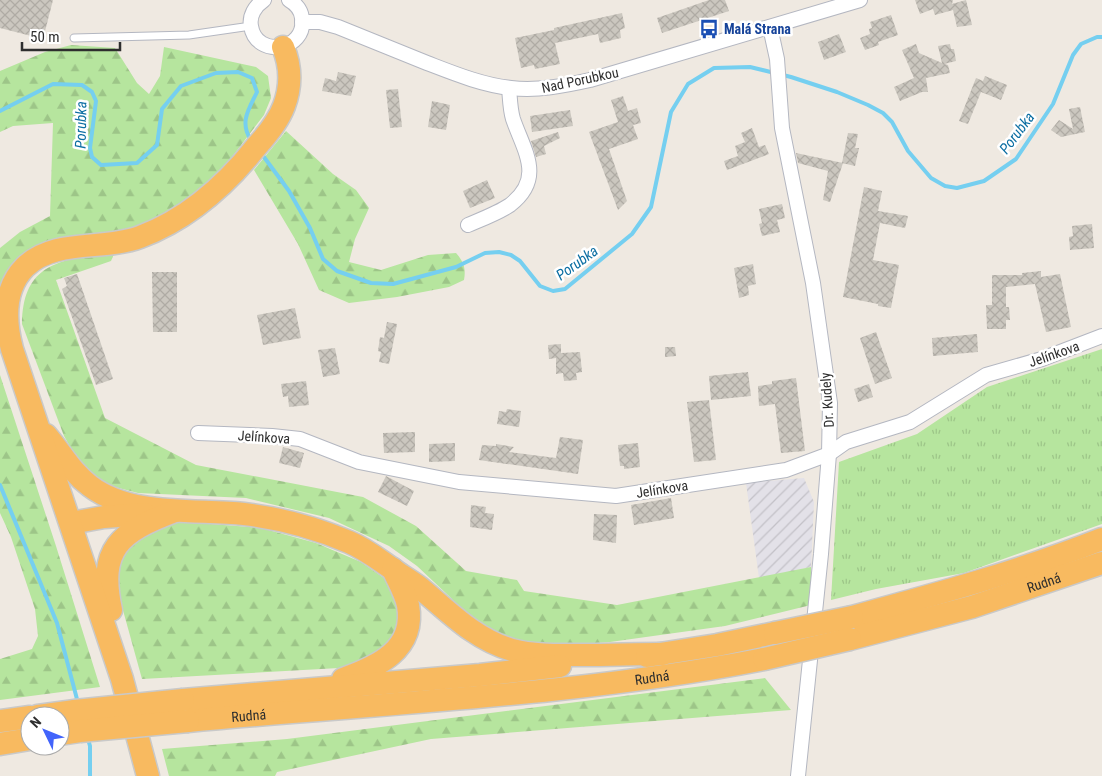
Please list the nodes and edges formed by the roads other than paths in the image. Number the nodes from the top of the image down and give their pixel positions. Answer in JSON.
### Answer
{"nodes":[{"id":1,"x":264,"y":0,"type":"edge"},
{"id":2,"x":289,"y":0,"type":"edge"},
{"id":3,"x":860,"y":0,"type":"edge"},
{"id":4,"x":302,"y":22,"type":"junction"},
{"id":5,"x":251,"y":26,"type":"junction"},
{"id":6,"x":770,"y":26,"type":"junction"},
{"id":7,"x":74,"y":38,"type":"dead end"},
{"id":8,"x":283,"y":47,"type":"junction"},
{"id":9,"x":509,"y":88,"type":"junction"},
{"id":10,"x":468,"y":225,"type":"dead end"},
{"id":11,"x":1102,"y":336,"type":"edge"},
{"id":12,"x":38,"y":424,"type":"junction"},
{"id":13,"x":198,"y":433,"type":"dead end"},
{"id":14,"x":829,"y":454,"type":"junction"},
{"id":15,"x":176,"y":511,"type":"junction"},
{"id":16,"x":71,"y":523,"type":"junction"},
{"id":17,"x":1102,"y":539,"type":"edge"},
{"id":18,"x":1102,"y":563,"type":"edge"},
{"id":19,"x":392,"y":568,"type":"junction"},
{"id":20,"x":662,"y":654,"type":"junction"},
{"id":21,"x":122,"y":679,"type":"junction"},
{"id":22,"x":318,"y":688,"type":"junction"},
{"id":23,"x":185,"y":711,"type":"junction"},
{"id":24,"x":20,"y":718,"type":"edge"},
{"id":25,"x":0,"y":721,"type":"edge"},
{"id":26,"x":72,"y":726,"type":"edge"},
{"id":27,"x":20,"y":741,"type":"edge"},
{"id":28,"x":0,"y":744,"type":"edge"},
{"id":29,"x":148,"y":776,"type":"edge"},
{"id":30,"x":798,"y":776,"type":"edge"}],
"edges":[{"from":1,"to":5,"type":"street"},
{"from":2,"to":4,"type":"street"},
{"from":3,"to":6,"type":"street","name":"Nad Porubkou"},
{"from":4,"to":8,"type":"street"},
{"from":4,"to":9,"type":"street","name":"Nad Porubkou"},
{"from":5,"to":7,"type":"lane"},
{"from":5,"to":8,"type":"street"},
{"from":6,"to":9,"type":"street","name":"Nad Porubkou"},
{"from":6,"to":14,"type":"street","name":"Dr. Kudely"},
{"from":8,"to":12,"type":"highway"},
{"from":9,"to":10,"type":"street"},
{"from":11,"to":14,"type":"street","name":"Jelínkova"},
{"from":12,"to":15,"type":"highway"},
{"from":12,"to":16,"type":"highway"},
{"from":13,"to":14,"type":"street","name":"Jelínkova"},
{"from":14,"to":30,"type":"street","name":"Dr. Kudely"},
{"from":15,"to":16,"type":"highway"},
{"from":15,"to":19,"type":"highway"},
{"from":15,"to":21,"type":"highway"},
{"from":16,"to":21,"type":"highway"},
{"from":17,"to":20,"type":"highway","name":"Rudná","bridge":true},
{"from":18,"to":23,"type":"highway","name":"Rudná","bridge":true},
{"from":19,"to":20,"type":"highway"},
{"from":19,"to":22,"type":"highway"},
{"from":20,"to":22,"type":"highway","name":"Rudná"},
{"from":21,"to":29,"type":"highway"},
{"from":22,"to":23,"type":"highway","name":"Rudná"},
{"from":23,"to":26,"type":"highway","bridge":true},
{"from":24,"to":25,"type":"highway"},
{"from":27,"to":28,"type":"highway"}]}
